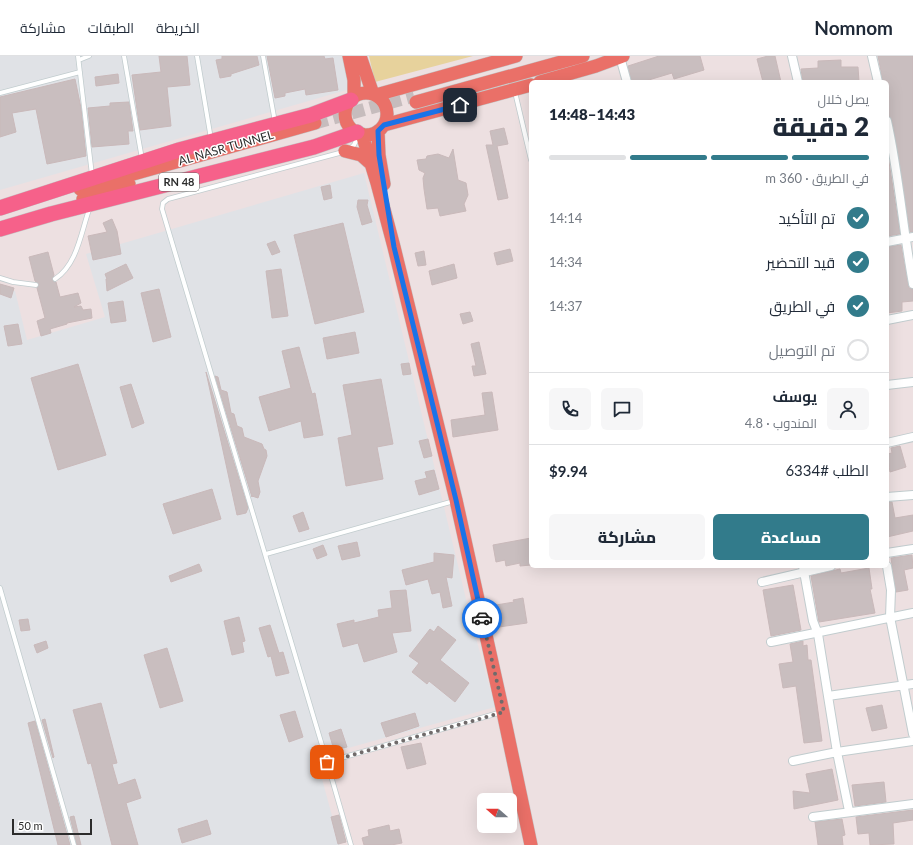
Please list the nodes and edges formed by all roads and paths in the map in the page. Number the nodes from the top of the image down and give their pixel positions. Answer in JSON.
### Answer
{"nodes":[{"id":1,"x":89,"y":56,"type":"edge"},
{"id":2,"x":124,"y":56,"type":"edge"},
{"id":3,"x":197,"y":56,"type":"edge"},
{"id":4,"x":263,"y":56,"type":"edge"},
{"id":5,"x":349,"y":56,"type":"edge"},
{"id":6,"x":360,"y":56,"type":"edge"},
{"id":7,"x":516,"y":56,"type":"edge"},
{"id":8,"x":559,"y":56,"type":"edge"},
{"id":9,"x":583,"y":56,"type":"edge"},
{"id":10,"x":792,"y":56,"type":"edge"},
{"id":11,"x":872,"y":56,"type":"edge"},
{"id":12,"x":622,"y":57,"type":"edge"},
{"id":13,"x":79,"y":58,"type":"edge"},
{"id":14,"x":80,"y":72,"type":"junction"},
{"id":15,"x":547,"y":80,"type":"edge"},
{"id":16,"x":627,"y":80,"type":"edge"},
{"id":17,"x":798,"y":80,"type":"edge"},
{"id":18,"x":878,"y":80,"type":"edge"},
{"id":19,"x":529,"y":85,"type":"edge"},
{"id":20,"x":514,"y":89,"type":"junction"},
{"id":21,"x":0,"y":93,"type":"edge"},
{"id":22,"x":375,"y":95,"type":"junction"},
{"id":23,"x":353,"y":98,"type":"junction"},
{"id":24,"x":275,"y":125,"type":"junction"},
{"id":25,"x":381,"y":128,"type":"junction"},
{"id":26,"x":359,"y":133,"type":"junction"},
{"id":27,"x":889,"y":138,"type":"edge"},
{"id":28,"x":211,"y":142,"type":"junction"},
{"id":29,"x":345,"y":151,"type":"junction"},
{"id":30,"x":529,"y":152,"type":"edge"},
{"id":31,"x":891,"y":155,"type":"edge"},
{"id":32,"x":143,"y":162,"type":"junction"},
{"id":33,"x":370,"y":163,"type":"junction"},
{"id":34,"x":92,"y":177,"type":"junction"},
{"id":35,"x":45,"y":193,"type":"junction"},
{"id":36,"x":91,"y":205,"type":"junction"},
{"id":37,"x":0,"y":208,"type":"edge"},
{"id":38,"x":51,"y":214,"type":"junction"},
{"id":39,"x":0,"y":229,"type":"edge"},
{"id":40,"x":909,"y":238,"type":"edge"},
{"id":41,"x":889,"y":242,"type":"edge"},
{"id":42,"x":394,"y":247,"type":"junction"},
{"id":43,"x":0,"y":278,"type":"edge"},
{"id":44,"x":55,"y":279,"type":"dead end"},
{"id":45,"x":913,"y":284,"type":"edge"},
{"id":46,"x":36,"y":285,"type":"dead end"},
{"id":47,"x":913,"y":315,"type":"edge"},
{"id":48,"x":889,"y":320,"type":"edge"},
{"id":49,"x":913,"y":382,"type":"edge"},
{"id":50,"x":889,"y":385,"type":"edge"},
{"id":51,"x":913,"y":437,"type":"edge"},
{"id":52,"x":889,"y":443,"type":"edge"},
{"id":53,"x":913,"y":495,"type":"edge"},
{"id":54,"x":889,"y":497,"type":"edge"},
{"id":55,"x":456,"y":500,"type":"junction"},
{"id":56,"x":913,"y":549,"type":"edge"},
{"id":57,"x":889,"y":553,"type":"edge"},
{"id":58,"x":266,"y":554,"type":"junction"},
{"id":59,"x":887,"y":568,"type":"edge"},
{"id":60,"x":803,"y":569,"type":"edge"},
{"id":61,"x":762,"y":582,"type":"dead end"},
{"id":62,"x":0,"y":588,"type":"edge"},
{"id":63,"x":913,"y":613,"type":"edge"},
{"id":64,"x":890,"y":617,"type":"junction"},
{"id":65,"x":818,"y":634,"type":"junction"},
{"id":66,"x":771,"y":642,"type":"dead end"},
{"id":67,"x":913,"y":684,"type":"edge"},
{"id":68,"x":903,"y":685,"type":"junction"},
{"id":69,"x":828,"y":696,"type":"junction"},
{"id":70,"x":504,"y":712,"type":"junction"},
{"id":71,"x":913,"y":734,"type":"edge"},
{"id":72,"x":913,"y":741,"type":"edge"},
{"id":73,"x":837,"y":752,"type":"junction"},
{"id":74,"x":793,"y":761,"type":"dead end"},
{"id":75,"x":327,"y":762,"type":"junction"},
{"id":76,"x":913,"y":804,"type":"edge"},
{"id":77,"x":849,"y":811,"type":"junction"},
{"id":78,"x":813,"y":817,"type":"dead end"},
{"id":79,"x":74,"y":845,"type":"edge"},
{"id":80,"x":351,"y":845,"type":"edge"},
{"id":81,"x":531,"y":845,"type":"edge"}],
"edges":[{"from":1,"to":13,"type":"lane"},
{"from":2,"to":32,"type":"lane"},
{"from":3,"to":28,"type":"lane"},
{"from":4,"to":24,"type":"lane"},
{"from":5,"to":23,"type":"main road"},
{"from":6,"to":22,"type":"main road"},
{"from":7,"to":22,"type":"main road"},
{"from":8,"to":9,"type":"main road"},
{"from":10,"to":17,"type":"street"},
{"from":11,"to":18,"type":"street"},
{"from":12,"to":15,"type":"main road"},
{"from":12,"to":16,"type":"street"},
{"from":13,"to":14,"type":"lane"},
{"from":14,"to":21,"type":"lane"},
{"from":14,"to":34,"type":"lane"},
{"from":19,"to":20,"type":"main road"},
{"from":20,"to":25,"type":"main road"},
{"from":20,"to":30,"type":"lane"},
{"from":22,"to":23,"type":"main road"},
{"from":22,"to":25,"type":"main road"},
{"from":23,"to":24,"type":"highway","number":"RN 48"},
{"from":23,"to":26,"type":"main road"},
{"from":24,"to":28,"type":"highway","number":"RN 48"},
{"from":25,"to":26,"type":"main road"},
{"from":25,"to":42,"type":"main road"},
{"from":26,"to":29,"type":"lane"},
{"from":26,"to":33,"type":"main road"},
{"from":26,"to":36,"type":"highway","number":"RN 48"},
{"from":27,"to":31,"type":"street"},
{"from":28,"to":32,"type":"highway","number":"RN 48"},
{"from":29,"to":33,"type":"main road"},
{"from":29,"to":58,"type":"lane"},
{"from":31,"to":40,"type":"street"},
{"from":32,"to":34,"type":"highway","number":"RN 48"},
{"from":33,"to":42,"type":"main road"},
{"from":34,"to":35,"type":"highway","number":"RN 48"},
{"from":35,"to":37,"type":"highway","number":"RN 48"},
{"from":35,"to":38,"type":"main road","name":"AL NASR TUNNEL"},
{"from":36,"to":38,"type":"highway","number":"RN 48"},
{"from":36,"to":44,"type":"lane"},
{"from":38,"to":39,"type":"highway","number":"RN 48"},
{"from":40,"to":41,"type":"street"},
{"from":40,"to":45,"type":"street"},
{"from":42,"to":55,"type":"main road"},
{"from":43,"to":46,"type":"lane"},
{"from":47,"to":48,"type":"street"},
{"from":49,"to":50,"type":"street"},
{"from":51,"to":52,"type":"street"},
{"from":53,"to":54,"type":"street"},
{"from":55,"to":58,"type":"lane"},
{"from":55,"to":70,"type":"main road"},
{"from":56,"to":57,"type":"street"},
{"from":58,"to":75,"type":"lane"},
{"from":59,"to":64,"type":"street"},
{"from":60,"to":61,"type":"street"},
{"from":60,"to":65,"type":"street"},
{"from":62,"to":79,"type":"lane"},
{"from":63,"to":64,"type":"street"},
{"from":64,"to":65,"type":"street"},
{"from":64,"to":68,"type":"street"},
{"from":65,"to":66,"type":"street"},
{"from":65,"to":69,"type":"street"},
{"from":67,"to":68,"type":"street"},
{"from":68,"to":69,"type":"street"},
{"from":68,"to":71,"type":"street"},
{"from":69,"to":73,"type":"street"},
{"from":70,"to":75,"type":"lane"},
{"from":70,"to":81,"type":"main road"},
{"from":72,"to":73,"type":"street"},
{"from":73,"to":74,"type":"street"},
{"from":73,"to":77,"type":"street"},
{"from":75,"to":80,"type":"lane"},
{"from":76,"to":77,"type":"street"},
{"from":77,"to":78,"type":"street"}]}
